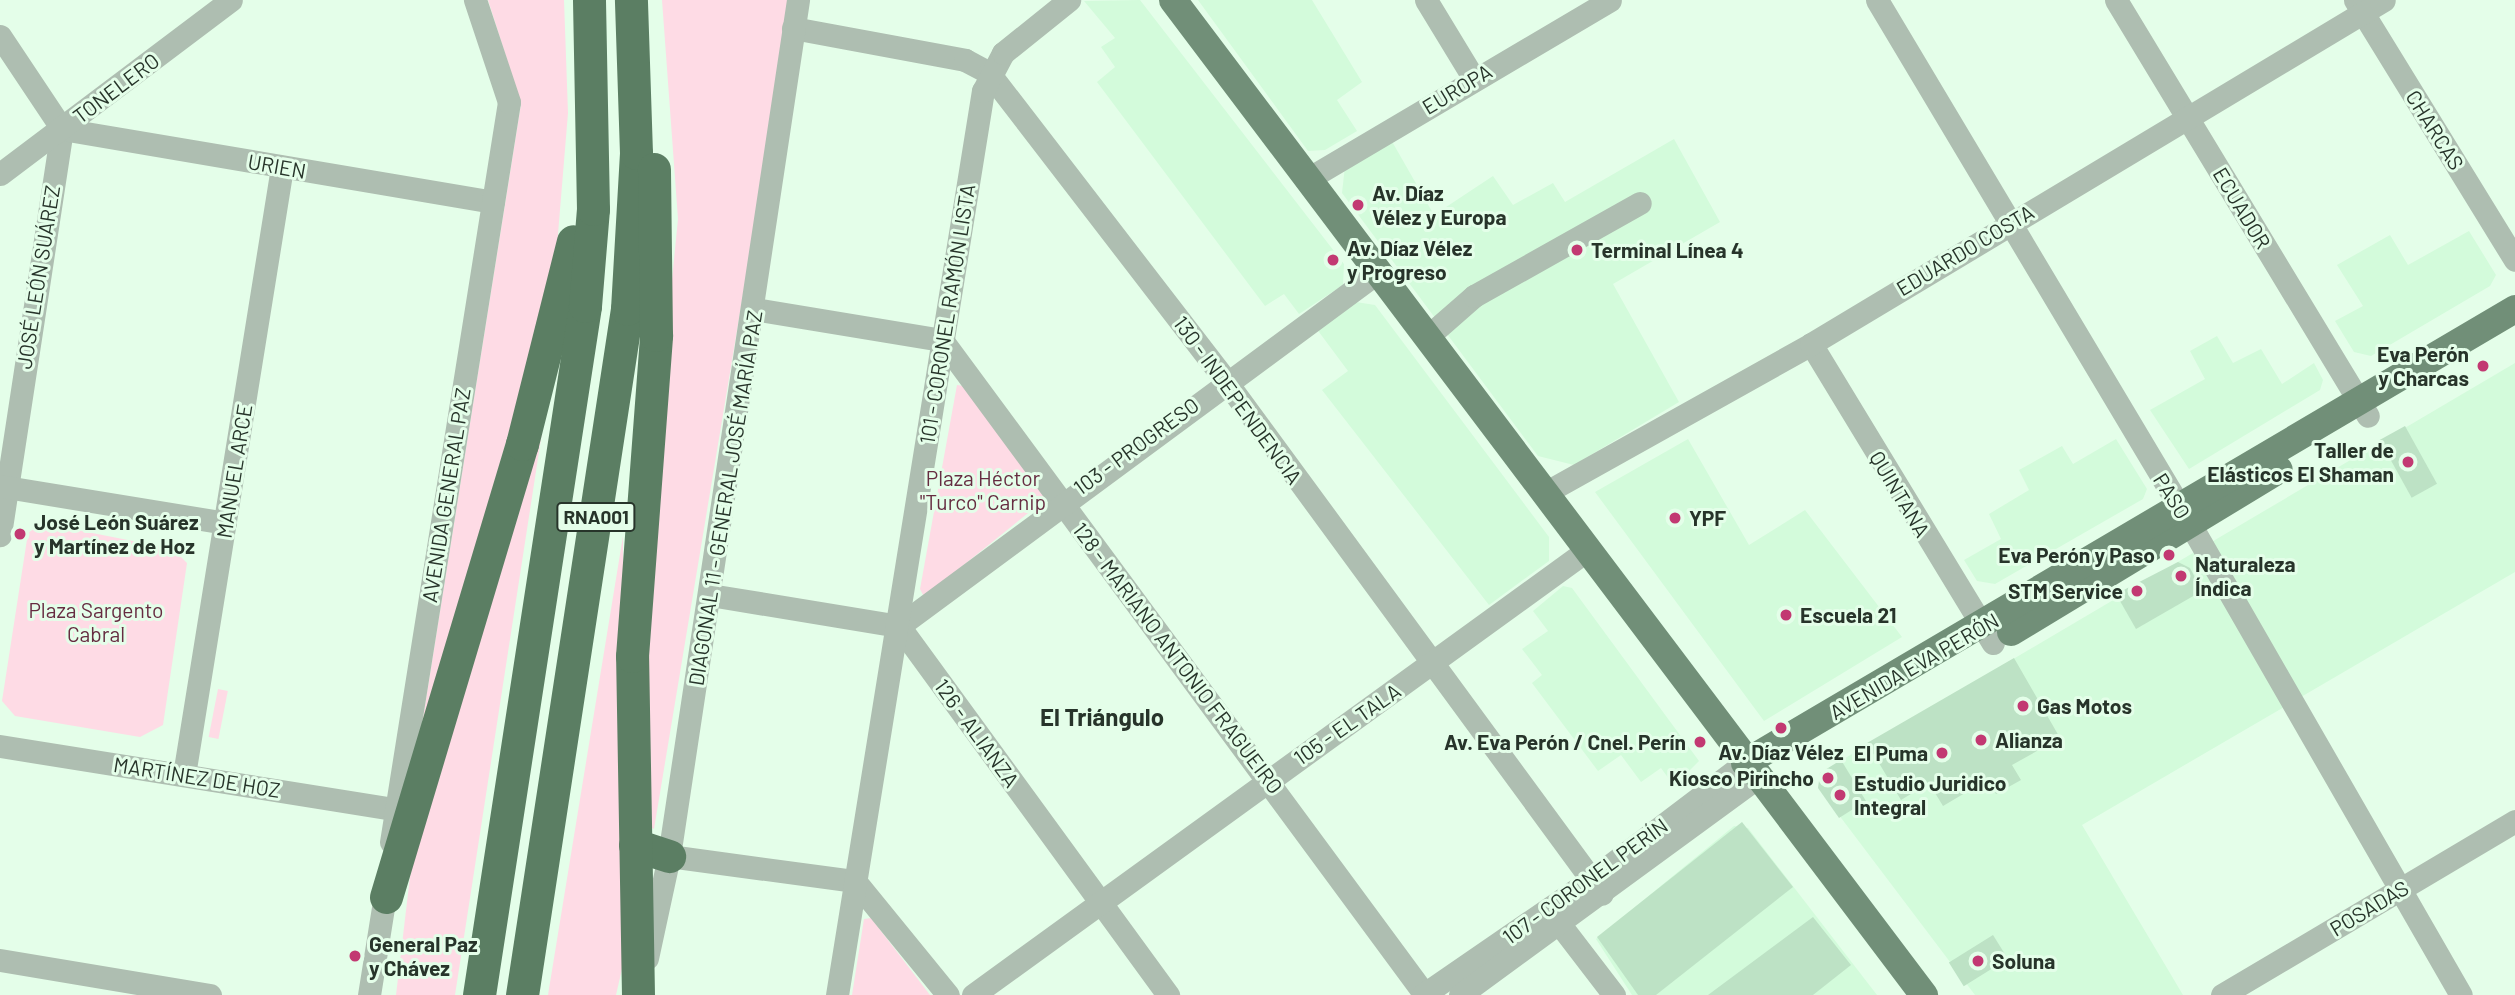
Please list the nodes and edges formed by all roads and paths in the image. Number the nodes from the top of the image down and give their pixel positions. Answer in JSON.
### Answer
{"nodes":[{"id":1,"x":231,"y":0,"type":"edge"},
{"id":2,"x":475,"y":0,"type":"edge"},
{"id":3,"x":590,"y":0,"type":"edge"},
{"id":4,"x":631,"y":0,"type":"edge"},
{"id":5,"x":798,"y":0,"type":"edge"},
{"id":6,"x":1069,"y":0,"type":"edge"},
{"id":7,"x":1173,"y":0,"type":"edge"},
{"id":8,"x":1426,"y":0,"type":"edge"},
{"id":9,"x":1610,"y":0,"type":"edge"},
{"id":10,"x":1877,"y":0,"type":"edge"},
{"id":11,"x":2116,"y":0,"type":"edge"},
{"id":12,"x":2384,"y":0,"type":"edge"},
{"id":13,"x":2359,"y":6,"type":"edge"},
{"id":14,"x":793,"y":28,"type":"junction"},
{"id":15,"x":0,"y":36,"type":"edge"},
{"id":16,"x":593,"y":36,"type":"junction"},
{"id":17,"x":634,"y":36,"type":"junction"},
{"id":18,"x":989,"y":73,"type":"junction"},
{"id":19,"x":1474,"y":79,"type":"junction"},
{"id":20,"x":2186,"y":116,"type":"junction"},
{"id":21,"x":62,"y":129,"type":"junction"},
{"id":22,"x":282,"y":167,"type":"junction"},
{"id":23,"x":0,"y":174,"type":"edge"},
{"id":24,"x":1306,"y":180,"type":"junction"},
{"id":25,"x":493,"y":202,"type":"junction"},
{"id":26,"x":1640,"y":203,"type":"dead end"},
{"id":27,"x":2007,"y":225,"type":"junction"},
{"id":28,"x":2515,"y":260,"type":"edge"},
{"id":29,"x":1378,"y":272,"type":"junction"},
{"id":30,"x":754,"y":309,"type":"junction"},
{"id":31,"x":2515,"y":309,"type":"edge"},
{"id":32,"x":2515,"y":328,"type":"edge"},
{"id":33,"x":1426,"y":338,"type":"junction"},
{"id":34,"x":942,"y":340,"type":"junction"},
{"id":35,"x":1811,"y":344,"type":"junction"},
{"id":36,"x":1225,"y":380,"type":"junction"},
{"id":37,"x":2363,"y":409,"type":"junction"},
{"id":38,"x":4,"y":487,"type":"edge"},
{"id":39,"x":1543,"y":494,"type":"junction"},
{"id":40,"x":1061,"y":501,"type":"junction"},
{"id":41,"x":2184,"y":515,"type":"junction"},
{"id":42,"x":225,"y":523,"type":"junction"},
{"id":43,"x":0,"y":535,"type":"edge"},
{"id":44,"x":1586,"y":551,"type":"junction"},
{"id":45,"x":709,"y":595,"type":"junction"},
{"id":46,"x":899,"y":626,"type":"junction"},
{"id":47,"x":1987,"y":635,"type":"junction"},
{"id":48,"x":1429,"y":665,"type":"junction"},
{"id":49,"x":0,"y":746,"type":"edge"},
{"id":50,"x":1751,"y":770,"type":"junction"},
{"id":51,"x":184,"y":775,"type":"junction"},
{"id":52,"x":1269,"y":779,"type":"junction"},
{"id":53,"x":394,"y":809,"type":"junction"},
{"id":54,"x":2515,"y":821,"type":"edge"},
{"id":55,"x":635,"y":845,"type":"junction"},
{"id":56,"x":669,"y":856,"type":"junction"},
{"id":57,"x":855,"y":881,"type":"junction"},
{"id":58,"x":1597,"y":887,"type":"junction"},
{"id":59,"x":2400,"y":889,"type":"junction"},
{"id":60,"x":386,"y":897,"type":"junction"},
{"id":61,"x":1099,"y":901,"type":"junction"},
{"id":62,"x":1558,"y":922,"type":"junction"},
{"id":63,"x":0,"y":960,"type":"edge"},
{"id":64,"x":153,"y":990,"type":"edge"},
{"id":65,"x":210,"y":995,"type":"edge"},
{"id":66,"x":369,"y":995,"type":"edge"},
{"id":67,"x":479,"y":995,"type":"edge"},
{"id":68,"x":522,"y":995,"type":"edge"},
{"id":69,"x":639,"y":995,"type":"edge"},
{"id":70,"x":837,"y":995,"type":"edge"},
{"id":71,"x":948,"y":995,"type":"edge"},
{"id":72,"x":973,"y":995,"type":"edge"},
{"id":73,"x":1168,"y":995,"type":"edge"},
{"id":74,"x":1424,"y":995,"type":"edge"},
{"id":75,"x":1460,"y":995,"type":"edge"},
{"id":76,"x":1615,"y":995,"type":"edge"},
{"id":77,"x":1924,"y":995,"type":"edge"},
{"id":78,"x":2222,"y":995,"type":"edge"},
{"id":79,"x":2461,"y":995,"type":"edge"}],
"edges":[{"from":1,"to":21,"type":"street","name":"TONELERO"},
{"from":2,"to":25,"type":"street","name":"AVENIDA GENERAL PAZ"},
{"from":3,"to":16,"type":"highway","number":"RNA001"},
{"from":4,"to":17,"type":"highway","number":"RNA001"},
{"from":5,"to":14,"type":"street","name":"DIAGONAL 11 - GENERAL JOSÉ MARÍA PAZ"},
{"from":6,"to":18,"type":"street","name":"101 - CORONEL RAMÓN LISTA"},
{"from":7,"to":24,"type":"main road"},
{"from":8,"to":19,"type":"street"},
{"from":9,"to":19,"type":"street","name":"EUROPA"},
{"from":10,"to":27,"type":"street","name":"PASO"},
{"from":11,"to":20,"type":"street","name":"ECUADOR"},
{"from":12,"to":13,"type":"street","name":"EDUARDO COSTA"},
{"from":13,"to":20,"type":"street","name":"EDUARDO COSTA"},
{"from":13,"to":28,"type":"street","name":"CHARCAS"},
{"from":14,"to":18,"type":"street","name":"130 - INDEPENDENCIA"},
{"from":14,"to":30,"type":"street","name":"DIAGONAL 11 - GENERAL JOSÉ MARÍA PAZ"},
{"from":15,"to":21,"type":"street"},
{"from":16,"to":60,"type":"highway"},
{"from":16,"to":67,"type":"highway","number":"RNA001"},
{"from":17,"to":55,"type":"highway"},
{"from":17,"to":68,"type":"highway","number":"RNA001"},
{"from":18,"to":34,"type":"street","name":"101 - CORONEL RAMÓN LISTA"},
{"from":18,"to":36,"type":"street","name":"130 - INDEPENDENCIA"},
{"from":19,"to":24,"type":"street","name":"EUROPA"},
{"from":20,"to":27,"type":"street","name":"EDUARDO COSTA"},
{"from":20,"to":37,"type":"street","name":"ECUADOR"},
{"from":21,"to":22,"type":"street","name":"URIEN"},
{"from":21,"to":23,"type":"street","name":"TONELERO"},
{"from":21,"to":38,"type":"street","name":"JOSÉ LEÓN SUÁREZ"},
{"from":22,"to":25,"type":"street","name":"URIEN"},
{"from":22,"to":42,"type":"street","name":"MANUEL ARCE"},
{"from":24,"to":29,"type":"main road"},
{"from":25,"to":53,"type":"street","name":"AVENIDA GENERAL PAZ"},
{"from":26,"to":33,"type":"street"},
{"from":27,"to":35,"type":"street","name":"EDUARDO COSTA"},
{"from":27,"to":41,"type":"street","name":"PASO"},
{"from":29,"to":33,"type":"main road"},
{"from":29,"to":36,"type":"street","name":"103 - PROGRESO"},
{"from":30,"to":34,"type":"street"},
{"from":30,"to":45,"type":"street","name":"DIAGONAL 11 - GENERAL JOSÉ MARÍA PAZ"},
{"from":31,"to":37,"type":"main road","name":"AVENIDA EVA PERÓN"},
{"from":32,"to":37,"type":"main road","name":"AVENIDA EVA PERÓN"},
{"from":33,"to":39,"type":"main road"},
{"from":34,"to":40,"type":"street","name":"128 - MARIANO ANTONIO FRAGUEIRO"},
{"from":34,"to":46,"type":"street","name":"101 - CORONEL RAMÓN LISTA"},
{"from":35,"to":39,"type":"street","name":"EDUARDO COSTA"},
{"from":35,"to":47,"type":"street","name":"QUINTANA"},
{"from":36,"to":40,"type":"street","name":"103 - PROGRESO"},
{"from":36,"to":48,"type":"street","name":"130 - INDEPENDENCIA"},
{"from":37,"to":41,"type":"main road","name":"AVENIDA EVA PERÓN"},
{"from":38,"to":42,"type":"street"},
{"from":38,"to":43,"type":"street","name":"JOSÉ LEÓN SUÁREZ"},
{"from":39,"to":44,"type":"main road"},
{"from":40,"to":46,"type":"street","name":"103 - PROGRESO"},
{"from":40,"to":52,"type":"street","name":"128 - MARIANO ANTONIO FRAGUEIRO"},
{"from":41,"to":47,"type":"main road","name":"AVENIDA EVA PERÓN"},
{"from":41,"to":59,"type":"street","name":"PASO"},
{"from":42,"to":51,"type":"street","name":"MANUEL ARCE"},
{"from":44,"to":48,"type":"street","name":"105 - EL TALA"},
{"from":44,"to":50,"type":"main road"},
{"from":45,"to":46,"type":"street"},
{"from":45,"to":56,"type":"street","name":"DIAGONAL 11 - GENERAL JOSÉ MARÍA PAZ"},
{"from":46,"to":57,"type":"street","name":"101 - CORONEL RAMÓN LISTA"},
{"from":46,"to":61,"type":"street","name":"126 - ALIANZA"},
{"from":47,"to":50,"type":"main road","name":"AVENIDA EVA PERÓN"},
{"from":48,"to":52,"type":"street","name":"105 - EL TALA"},
{"from":48,"to":58,"type":"street","name":"130 - INDEPENDENCIA"},
{"from":49,"to":51,"type":"street","name":"MARTÍNEZ DE HOZ"},
{"from":50,"to":58,"type":"street","name":"107 - CORONEL PERÍN"},
{"from":50,"to":77,"type":"main road"},
{"from":51,"to":53,"type":"street","name":"MARTÍNEZ DE HOZ"},
{"from":52,"to":61,"type":"street","name":"105 - EL TALA"},
{"from":52,"to":74,"type":"street","name":"128 - MARIANO ANTONIO FRAGUEIRO"},
{"from":53,"to":60,"type":"street","name":"AVENIDA GENERAL PAZ"},
{"from":54,"to":59,"type":"street","name":"POSADAS"},
{"from":55,"to":56,"type":"highway"},
{"from":55,"to":69,"type":"highway"},
{"from":56,"to":57,"type":"street"},
{"from":56,"to":69,"type":"street","name":"DIAGONAL 11 - GENERAL JOSÉ MARÍA PAZ"},
{"from":57,"to":70,"type":"street","name":"101 - CORONEL RAMÓN LISTA"},
{"from":57,"to":71,"type":"street"},
{"from":58,"to":62,"type":"street","name":"107 - CORONEL PERÍN"},
{"from":58,"to":74,"type":"street","name":"107 - CORONEL PERÍN"},
{"from":59,"to":78,"type":"street","name":"POSADAS"},
{"from":59,"to":79,"type":"street","name":"PASO"},
{"from":60,"to":66,"type":"street","name":"AVENIDA GENERAL PAZ"},
{"from":61,"to":72,"type":"street","name":"105 - EL TALA"},
{"from":61,"to":73,"type":"street","name":"126 - ALIANZA"},
{"from":62,"to":75,"type":"street","name":"107 - CORONEL PERÍN"},
{"from":62,"to":76,"type":"street"},
{"from":63,"to":64,"type":"street"},
{"from":64,"to":65,"type":"street"}]}
